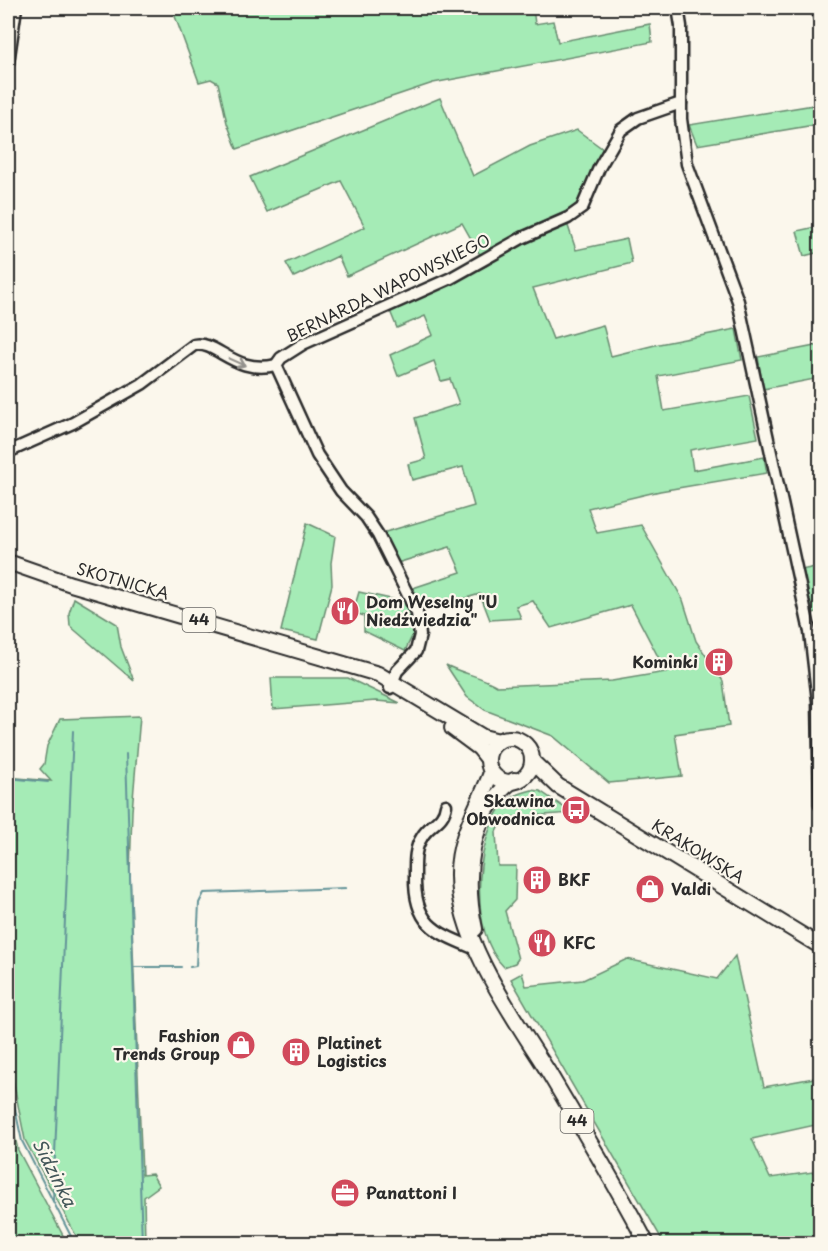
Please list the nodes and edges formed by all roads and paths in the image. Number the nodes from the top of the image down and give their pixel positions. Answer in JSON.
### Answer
{"nodes":[{"id":1,"x":16,"y":8,"type":"edge"},
{"id":2,"x":678,"y":8,"type":"edge"},
{"id":3,"x":816,"y":8,"type":"edge"},
{"id":4,"x":820,"y":18,"type":"edge"},
{"id":5,"x":8,"y":63,"type":"edge"},
{"id":6,"x":681,"y":103,"type":"junction"},
{"id":7,"x":276,"y":365,"type":"junction"},
{"id":8,"x":8,"y":452,"type":"edge"},
{"id":9,"x":8,"y":562,"type":"edge"},
{"id":10,"x":391,"y":685,"type":"junction"},
{"id":11,"x":435,"y":712,"type":"junction"},
{"id":12,"x":499,"y":741,"type":"junction"},
{"id":13,"x":487,"y":758,"type":"junction"},
{"id":14,"x":532,"y":761,"type":"junction"},
{"id":15,"x":491,"y":773,"type":"junction"},
{"id":16,"x":517,"y":779,"type":"junction"},
{"id":17,"x":558,"y":786,"type":"junction"},
{"id":18,"x":446,"y":805,"type":"dead end"},
{"id":19,"x":820,"y":805,"type":"edge"},
{"id":20,"x":466,"y":925,"type":"junction"},
{"id":21,"x":450,"y":938,"type":"junction"},
{"id":22,"x":820,"y":946,"type":"edge"},
{"id":23,"x":479,"y":952,"type":"junction"},
{"id":24,"x":647,"y":1244,"type":"edge"}],
"edges":[{"from":1,"to":5,"type":"street"},
{"from":2,"to":6,"type":"street"},
{"from":3,"to":4,"type":"street"},
{"from":6,"to":7,"type":"street","name":"BERNARDA WAPOWSKIEGO"},
{"from":6,"to":19,"type":"street"},
{"from":8,"to":7,"type":"street","one_way":true},
{"from":7,"to":10,"type":"street","name":"BERNARDA WAPOWSKIEGO"},
{"from":9,"to":10,"type":"main road","name":"SKOTNICKA","number":"44"},
{"from":10,"to":11,"type":"main road","name":"SKOTNICKA","number":"44"},
{"from":11,"to":12,"type":"main road","number":"44"},
{"from":11,"to":13,"type":"main road","number":"44"},
{"from":12,"to":13,"type":"main road"},
{"from":12,"to":14,"type":"main road","number":"44"},
{"from":13,"to":15,"type":"main road"},
{"from":14,"to":16,"type":"main road","number":"44"},
{"from":14,"to":17,"type":"main road","name":"KRAKOWSKA"},
{"from":15,"to":16,"type":"main road"},
{"from":15,"to":20,"type":"main road","number":"44"},
{"from":16,"to":17,"type":"main road","name":"KRAKOWSKA"},
{"from":16,"to":23,"type":"main road","number":"44"},
{"from":17,"to":22,"type":"main road","name":"KRAKOWSKA"},
{"from":18,"to":21,"type":"street"},
{"from":20,"to":21,"type":"street"},
{"from":20,"to":23,"type":"main road","number":"44"},
{"from":21,"to":23,"type":"street"},
{"from":23,"to":24,"type":"main road","number":"44"}]}
